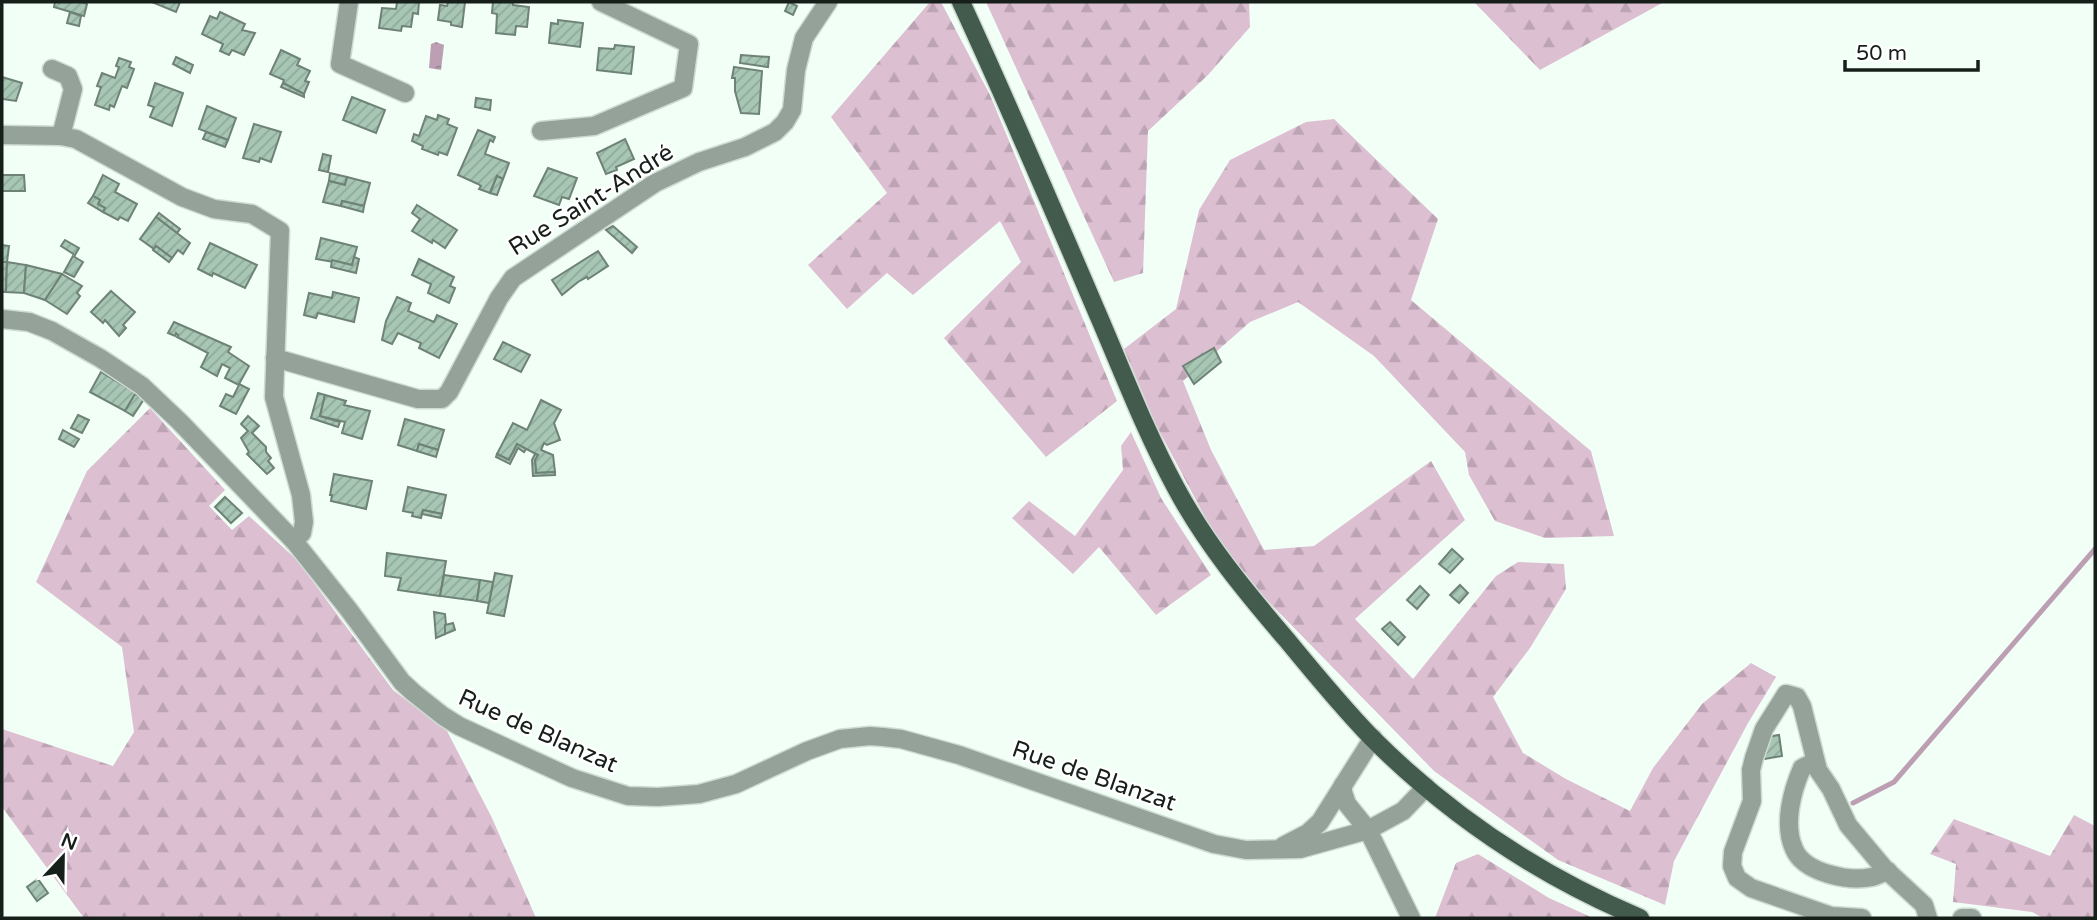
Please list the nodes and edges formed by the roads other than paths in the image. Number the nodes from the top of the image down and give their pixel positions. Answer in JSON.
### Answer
{"nodes":[{"id":1,"x":349,"y":2,"type":"edge"},
{"id":2,"x":601,"y":2,"type":"edge"},
{"id":3,"x":828,"y":2,"type":"edge"},
{"id":4,"x":961,"y":2,"type":"edge"},
{"id":5,"x":52,"y":69,"type":"dead end"},
{"id":6,"x":405,"y":93,"type":"dead end"},
{"id":7,"x":541,"y":131,"type":"dead end"},
{"id":8,"x":2,"y":135,"type":"edge"},
{"id":9,"x":61,"y":136,"type":"junction"},
{"id":10,"x":2,"y":319,"type":"edge"},
{"id":11,"x":275,"y":358,"type":"junction"},
{"id":12,"x":293,"y":541,"type":"junction"},
{"id":13,"x":1373,"y":738,"type":"junction"},
{"id":14,"x":1817,"y":767,"type":"junction"},
{"id":15,"x":1343,"y":785,"type":"junction"},
{"id":16,"x":1426,"y":787,"type":"junction"},
{"id":17,"x":1368,"y":830,"type":"junction"},
{"id":18,"x":1273,"y":850,"type":"junction"},
{"id":19,"x":1888,"y":871,"type":"junction"},
{"id":20,"x":1411,"y":918,"type":"edge"},
{"id":21,"x":1640,"y":918,"type":"edge"},
{"id":22,"x":1862,"y":918,"type":"edge"},
{"id":23,"x":1928,"y":918,"type":"edge"},
{"id":24,"x":1962,"y":918,"type":"edge"},
{"id":25,"x":1972,"y":918,"type":"edge"}],
"edges":[{"from":1,"to":6,"type":"street"},
{"from":2,"to":7,"type":"street"},
{"from":3,"to":11,"type":"street","name":"Rue Saint-André"},
{"from":4,"to":13,"type":"main road"},
{"from":5,"to":9,"type":"street"},
{"from":8,"to":9,"type":"street"},
{"from":9,"to":11,"type":"street"},
{"from":10,"to":12,"type":"street","name":"Rue de Blanzat"},
{"from":11,"to":12,"type":"street"},
{"from":12,"to":18,"type":"street","name":"Rue de Blanzat"},
{"from":13,"to":15,"type":"street","name":"Rue de Blanzat"},
{"from":13,"to":16,"type":"main road"},
{"from":14,"to":19,"type":"street"},
{"from":14,"to":19,"type":"street"},
{"from":14,"to":22,"type":"street"},
{"from":15,"to":17,"type":"street"},
{"from":15,"to":18,"type":"street","name":"Rue de Blanzat"},
{"from":16,"to":17,"type":"street","name":"Rue de Blanzat"},
{"from":16,"to":21,"type":"main road"},
{"from":17,"to":18,"type":"street","name":"Rue de Blanzat"},
{"from":17,"to":20,"type":"street"},
{"from":19,"to":23,"type":"street"},
{"from":24,"to":25,"type":"street"}]}
